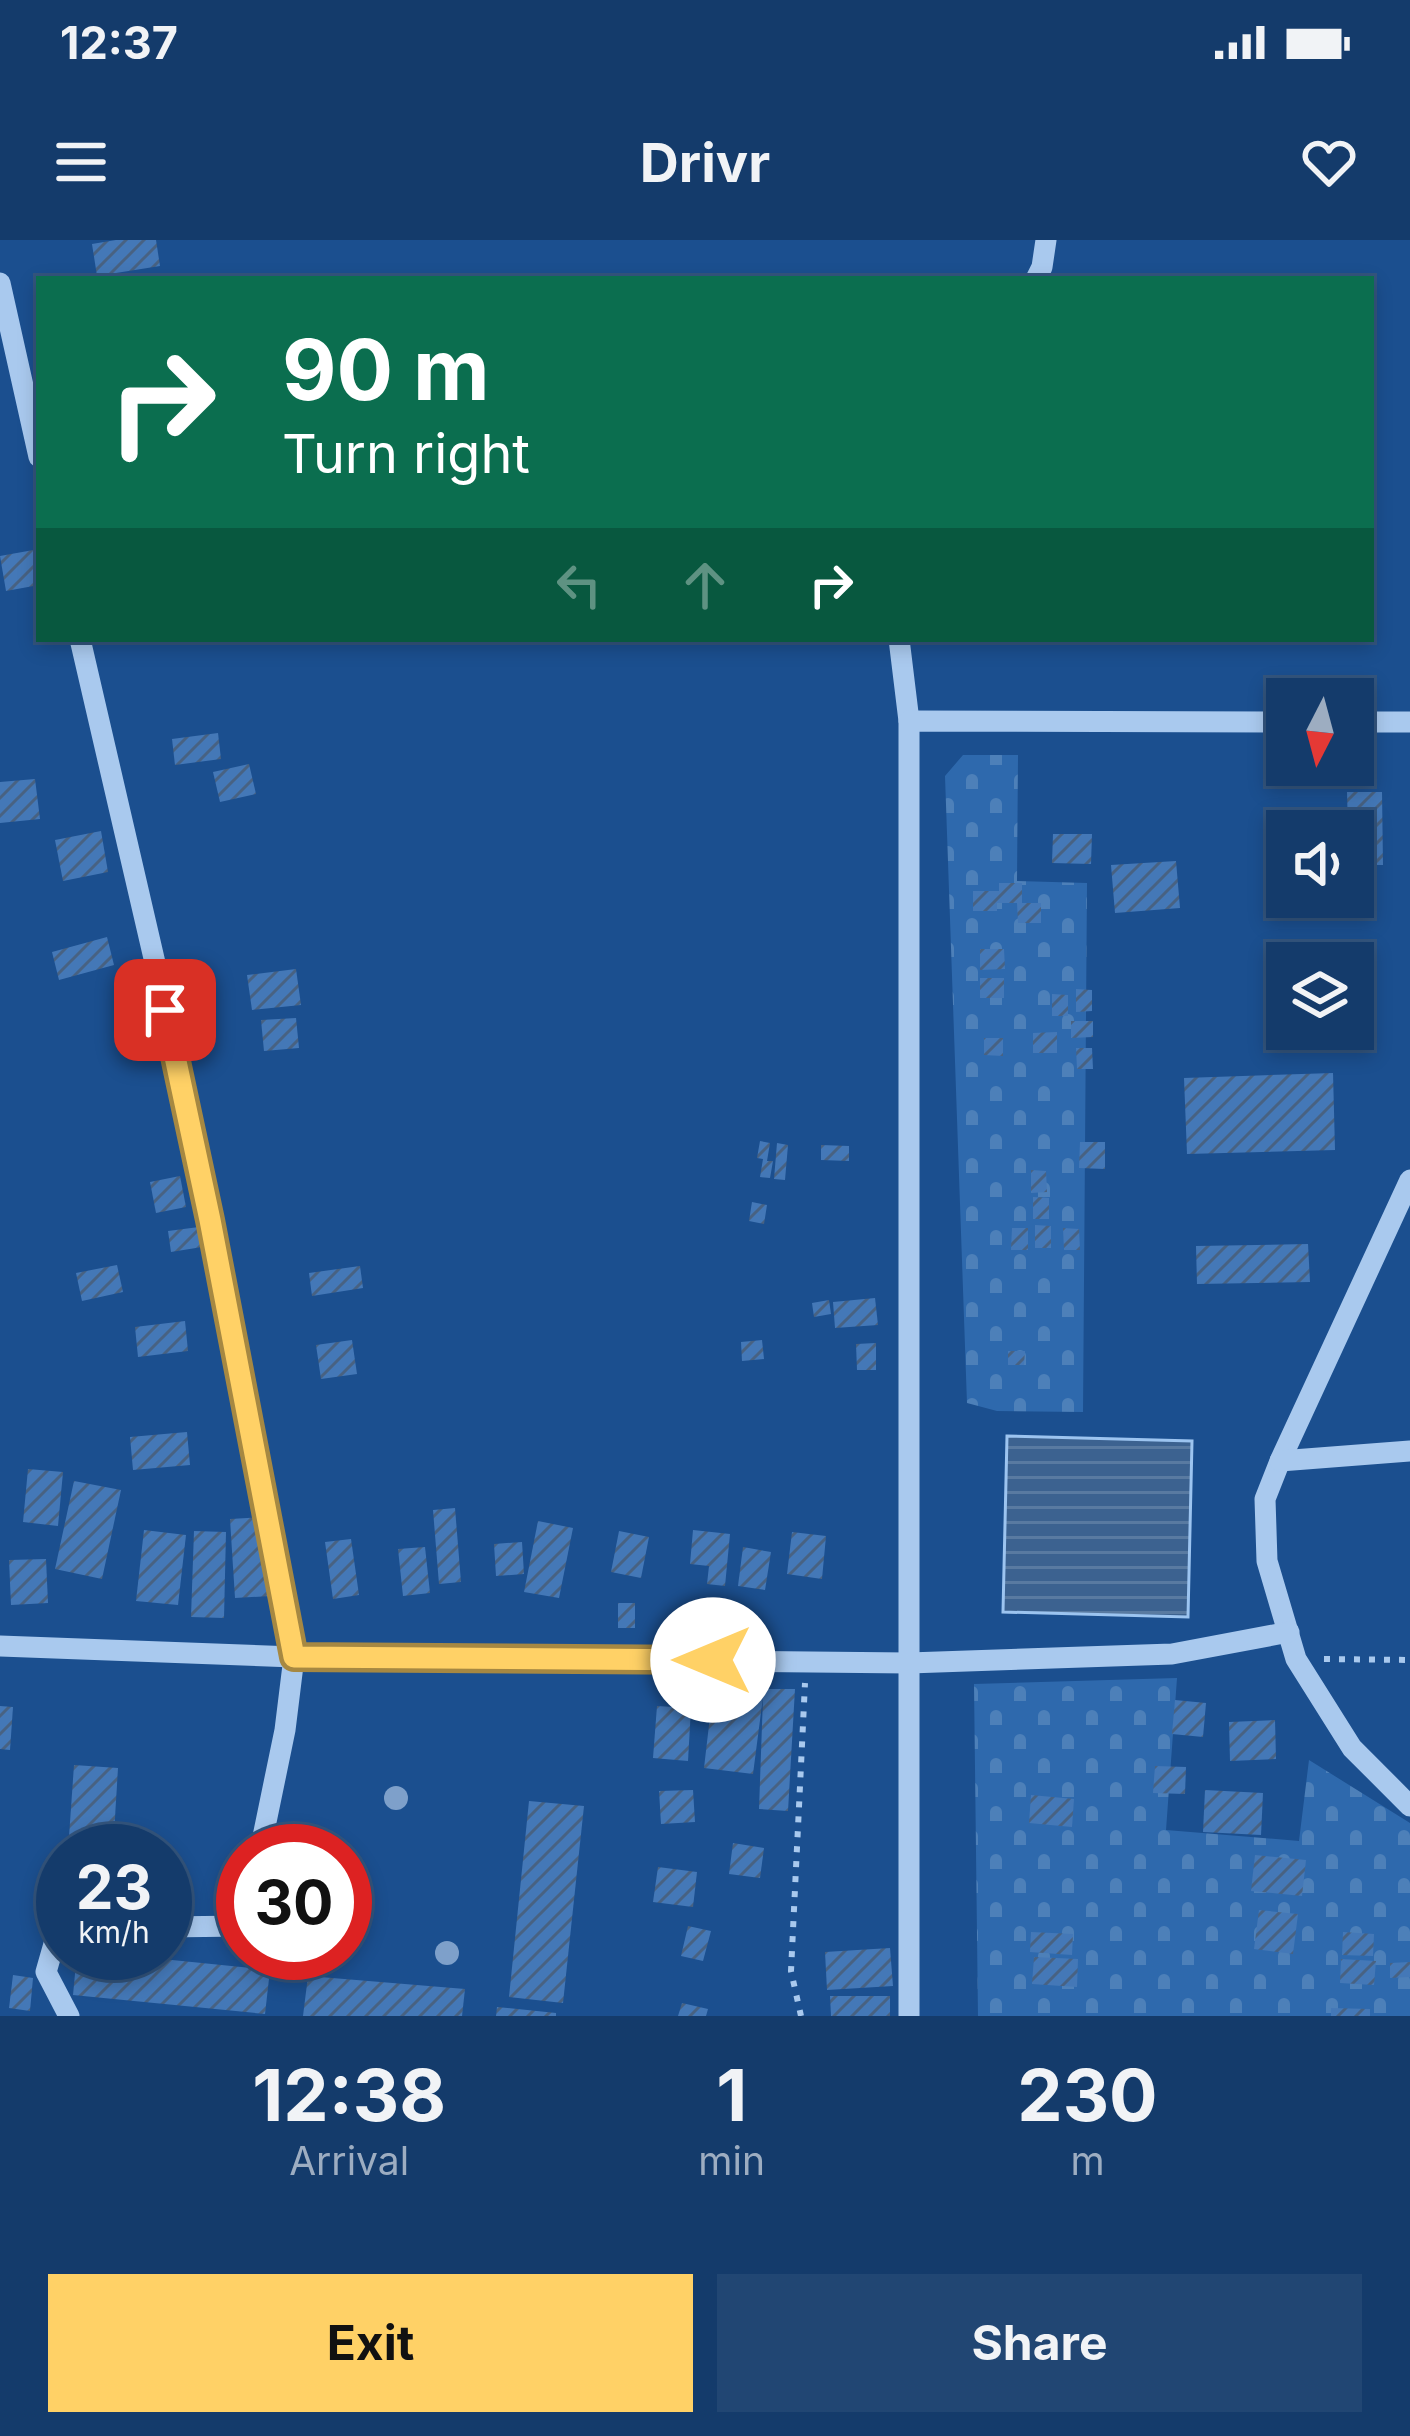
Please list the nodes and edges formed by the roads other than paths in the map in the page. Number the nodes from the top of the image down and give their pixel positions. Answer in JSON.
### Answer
{"nodes":[{"id":1,"x":1046,"y":240,"type":"edge"},
{"id":2,"x":1038,"y":276,"type":"edge"},
{"id":3,"x":0,"y":283,"type":"edge"},
{"id":4,"x":36,"y":444,"type":"edge"},
{"id":5,"x":81,"y":642,"type":"edge"},
{"id":6,"x":898,"y":642,"type":"edge"},
{"id":7,"x":909,"y":721,"type":"junction"},
{"id":8,"x":1266,"y":722,"type":"edge"},
{"id":9,"x":1374,"y":722,"type":"edge"},
{"id":10,"x":1410,"y":722,"type":"edge"},
{"id":11,"x":1410,"y":1180,"type":"edge"},
{"id":12,"x":1410,"y":1451,"type":"edge"},
{"id":13,"x":1280,"y":1461,"type":"junction"},
{"id":14,"x":1289,"y":1632,"type":"junction"},
{"id":15,"x":0,"y":1646,"type":"edge"},
{"id":16,"x":294,"y":1657,"type":"junction"},
{"id":17,"x":909,"y":1663,"type":"junction"},
{"id":18,"x":1410,"y":1806,"type":"edge"},
{"id":19,"x":266,"y":1824,"type":"edge"},
{"id":20,"x":50,"y":1980,"type":"edge"},
{"id":21,"x":70,"y":2016,"type":"edge"},
{"id":22,"x":909,"y":2016,"type":"edge"}],
"edges":[{"from":1,"to":2,"type":"street"},
{"from":3,"to":4,"type":"street"},
{"from":5,"to":16,"type":"street"},
{"from":6,"to":7,"type":"street"},
{"from":7,"to":8,"type":"street"},
{"from":7,"to":17,"type":"street"},
{"from":9,"to":10,"type":"street"},
{"from":11,"to":13,"type":"street"},
{"from":12,"to":13,"type":"street"},
{"from":13,"to":14,"type":"street"},
{"from":14,"to":17,"type":"street"},
{"from":14,"to":18,"type":"street"},
{"from":15,"to":16,"type":"street"},
{"from":16,"to":17,"type":"street"},
{"from":16,"to":19,"type":"street"},
{"from":17,"to":22,"type":"street"},
{"from":20,"to":21,"type":"street"}]}
